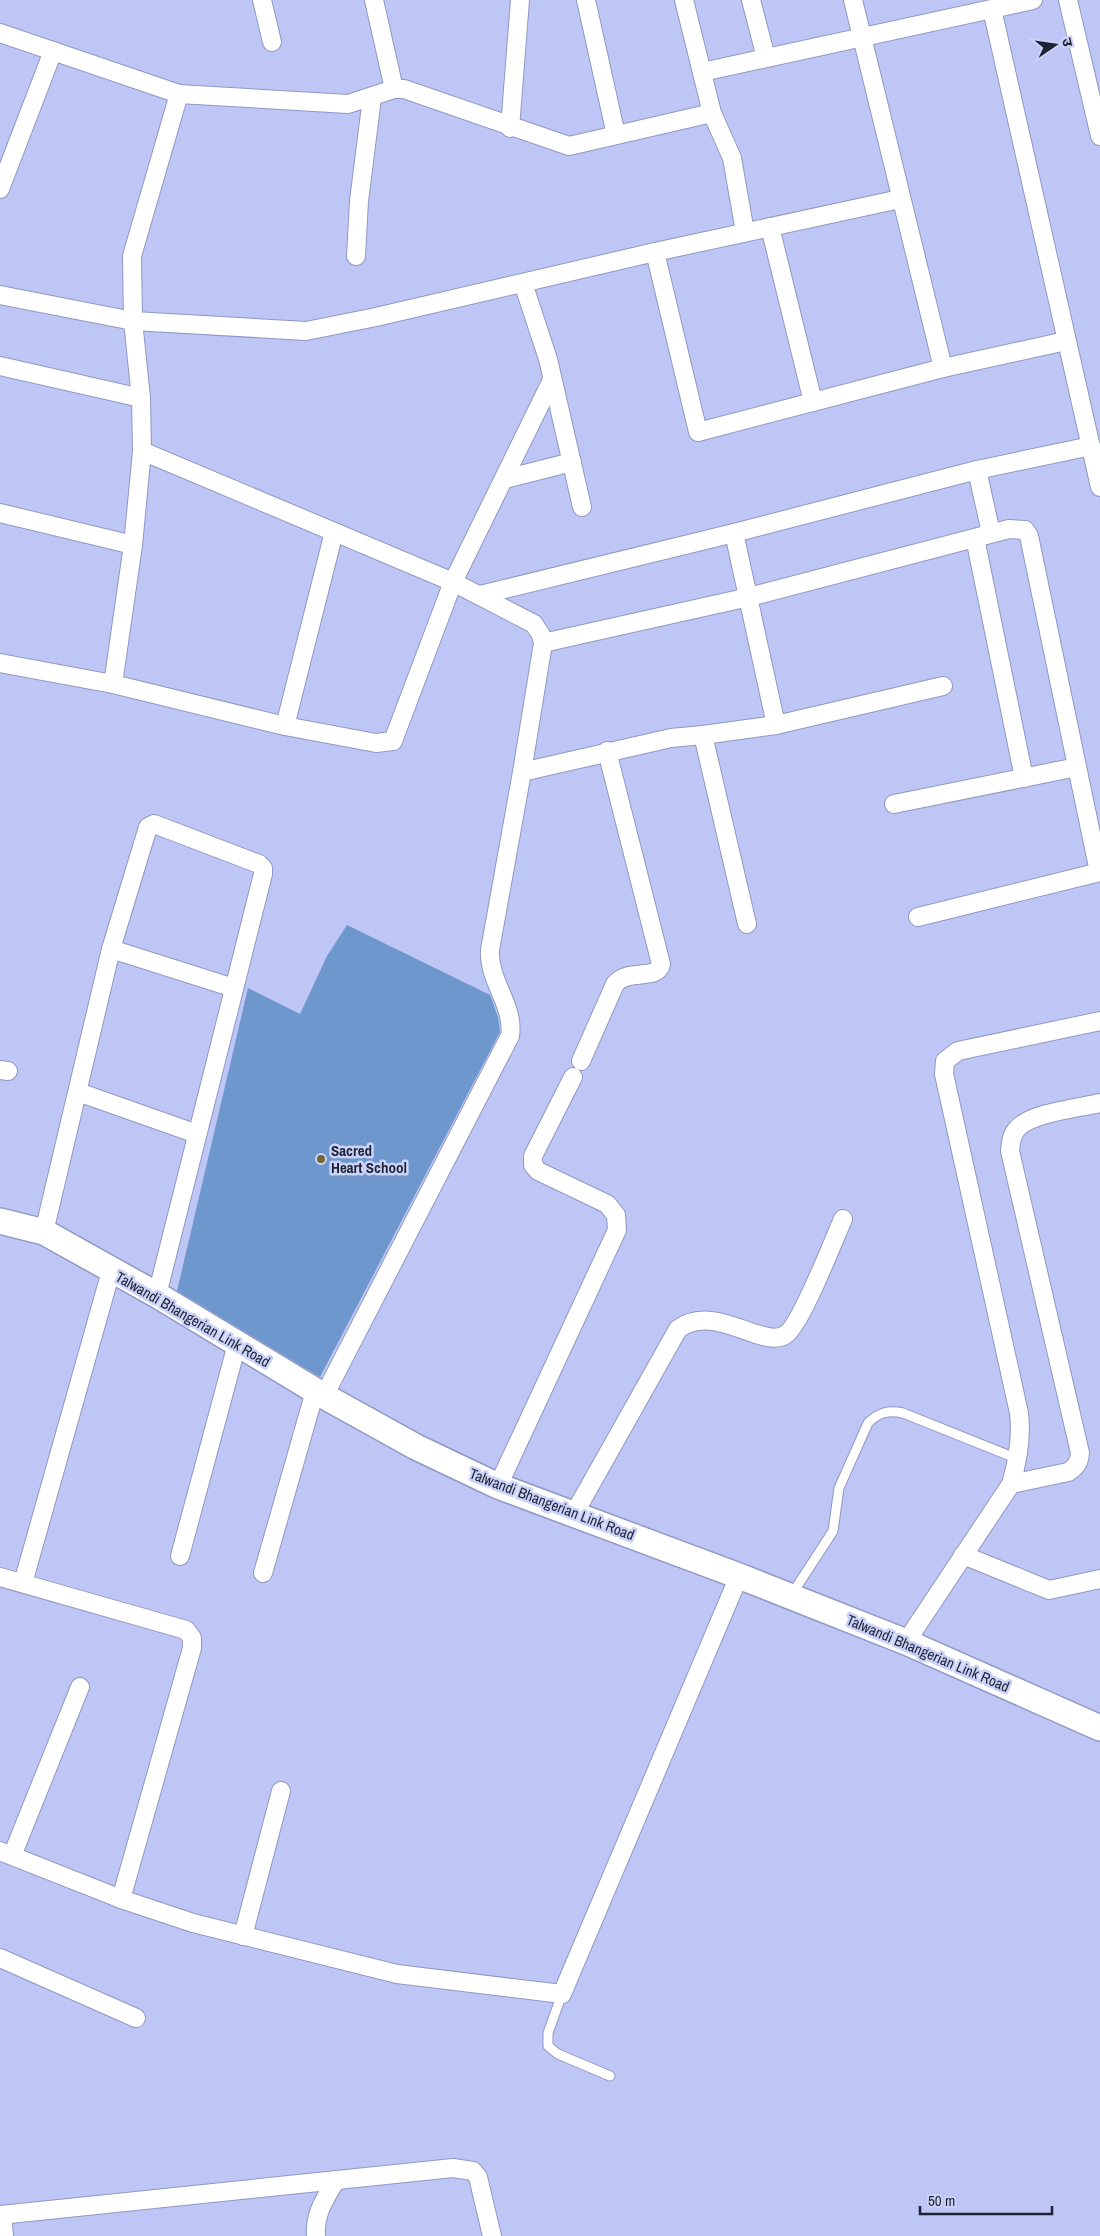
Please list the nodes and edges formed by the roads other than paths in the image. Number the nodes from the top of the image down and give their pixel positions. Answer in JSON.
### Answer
{"nodes":[{"id":1,"x":262,"y":0,"type":"edge"},
{"id":2,"x":374,"y":0,"type":"edge"},
{"id":3,"x":520,"y":0,"type":"edge"},
{"id":4,"x":586,"y":0,"type":"edge"},
{"id":5,"x":684,"y":0,"type":"edge"},
{"id":6,"x":751,"y":0,"type":"edge"},
{"id":7,"x":853,"y":0,"type":"edge"},
{"id":8,"x":1033,"y":0,"type":"edge"},
{"id":9,"x":1068,"y":0,"type":"edge"},
{"id":10,"x":992,"y":9,"type":"junction"},
{"id":11,"x":0,"y":33,"type":"edge"},
{"id":12,"x":862,"y":37,"type":"junction"},
{"id":13,"x":272,"y":42,"type":"dead end"},
{"id":14,"x":53,"y":51,"type":"junction"},
{"id":15,"x":766,"y":58,"type":"junction"},
{"id":16,"x":702,"y":72,"type":"junction"},
{"id":17,"x":394,"y":88,"type":"junction"},
{"id":18,"x":179,"y":94,"type":"junction"},
{"id":19,"x":372,"y":98,"type":"junction"},
{"id":20,"x":712,"y":113,"type":"junction"},
{"id":21,"x":510,"y":128,"type":"junction"},
{"id":22,"x":616,"y":135,"type":"junction"},
{"id":23,"x":1100,"y":136,"type":"edge"},
{"id":24,"x":0,"y":189,"type":"edge"},
{"id":25,"x":900,"y":199,"type":"junction"},
{"id":26,"x":770,"y":227,"type":"junction"},
{"id":27,"x":745,"y":232,"type":"junction"},
{"id":28,"x":655,"y":252,"type":"junction"},
{"id":29,"x":356,"y":256,"type":"dead end"},
{"id":30,"x":523,"y":283,"type":"junction"},
{"id":31,"x":0,"y":295,"type":"edge"},
{"id":32,"x":134,"y":321,"type":"junction"},
{"id":33,"x":1066,"y":342,"type":"junction"},
{"id":34,"x":0,"y":366,"type":"edge"},
{"id":35,"x":943,"y":368,"type":"junction"},
{"id":36,"x":552,"y":380,"type":"junction"},
{"id":37,"x":141,"y":398,"type":"junction"},
{"id":38,"x":812,"y":402,"type":"junction"},
{"id":39,"x":1091,"y":446,"type":"junction"},
{"id":40,"x":142,"y":451,"type":"junction"},
{"id":41,"x":572,"y":462,"type":"junction"},
{"id":42,"x":977,"y":470,"type":"junction"},
{"id":43,"x":505,"y":479,"type":"junction"},
{"id":44,"x":1100,"y":487,"type":"edge"},
{"id":45,"x":582,"y":507,"type":"dead end"},
{"id":46,"x":0,"y":513,"type":"edge"},
{"id":47,"x":334,"y":532,"type":"junction"},
{"id":48,"x":734,"y":533,"type":"junction"},
{"id":49,"x":983,"y":536,"type":"junction"},
{"id":50,"x":133,"y":545,"type":"junction"},
{"id":51,"x":453,"y":582,"type":"junction"},
{"id":52,"x":480,"y":595,"type":"junction"},
{"id":53,"x":749,"y":597,"type":"junction"},
{"id":54,"x":542,"y":643,"type":"junction"},
{"id":55,"x":0,"y":663,"type":"edge"},
{"id":56,"x":113,"y":684,"type":"junction"},
{"id":57,"x":943,"y":686,"type":"dead end"},
{"id":58,"x":776,"y":725,"type":"junction"},
{"id":59,"x":285,"y":726,"type":"junction"},
{"id":60,"x":703,"y":735,"type":"junction"},
{"id":61,"x":607,"y":751,"type":"junction"},
{"id":62,"x":1076,"y":768,"type":"junction"},
{"id":63,"x":522,"y":772,"type":"junction"},
{"id":64,"x":1024,"y":778,"type":"junction"},
{"id":65,"x":894,"y":804,"type":"dead end"},
{"id":66,"x":1099,"y":872,"type":"edge"},
{"id":67,"x":918,"y":917,"type":"dead end"},
{"id":68,"x":748,"y":924,"type":"dead end"},
{"id":69,"x":111,"y":949,"type":"junction"},
{"id":70,"x":234,"y":988,"type":"junction"},
{"id":71,"x":1100,"y":1021,"type":"edge"},
{"id":72,"x":78,"y":1092,"type":"junction"},
{"id":73,"x":1100,"y":1103,"type":"edge"},
{"id":74,"x":197,"y":1134,"type":"junction"},
{"id":75,"x":844,"y":1219,"type":"dead end"},
{"id":76,"x":0,"y":1221,"type":"edge"},
{"id":77,"x":44,"y":1232,"type":"junction"},
{"id":78,"x":111,"y":1271,"type":"junction"},
{"id":79,"x":157,"y":1295,"type":"junction"},
{"id":80,"x":237,"y":1344,"type":"junction"},
{"id":81,"x":319,"y":1394,"type":"junction"},
{"id":82,"x":1018,"y":1458,"type":"junction"},
{"id":83,"x":1011,"y":1484,"type":"junction"},
{"id":84,"x":498,"y":1486,"type":"junction"},
{"id":85,"x":574,"y":1514,"type":"junction"},
{"id":86,"x":964,"y":1555,"type":"junction"},
{"id":87,"x":180,"y":1556,"type":"dead end"},
{"id":88,"x":264,"y":1573,"type":"dead end"},
{"id":89,"x":738,"y":1576,"type":"junction"},
{"id":90,"x":1100,"y":1578,"type":"edge"},
{"id":91,"x":2,"y":1582,"type":"edge"},
{"id":92,"x":23,"y":1583,"type":"junction"},
{"id":93,"x":791,"y":1597,"type":"junction"},
{"id":94,"x":906,"y":1642,"type":"junction"},
{"id":95,"x":80,"y":1687,"type":"dead end"},
{"id":96,"x":1100,"y":1728,"type":"edge"},
{"id":97,"x":281,"y":1791,"type":"dead end"},
{"id":98,"x":6,"y":1854,"type":"edge"},
{"id":99,"x":121,"y":1899,"type":"junction"},
{"id":100,"x":243,"y":1936,"type":"junction"},
{"id":101,"x":0,"y":1958,"type":"edge"},
{"id":102,"x":562,"y":1994,"type":"junction"},
{"id":103,"x":136,"y":2018,"type":"dead end"},
{"id":104,"x":610,"y":2076,"type":"dead end"},
{"id":105,"x":336,"y":2180,"type":"junction"},
{"id":106,"x":1,"y":2215,"type":"edge"},
{"id":107,"x":4,"y":2236,"type":"edge"},
{"id":108,"x":316,"y":2236,"type":"edge"},
{"id":109,"x":492,"y":2236,"type":"edge"}],
"edges":[{"from":1,"to":13,"type":"street"},
{"from":2,"to":17,"type":"street"},
{"from":3,"to":21,"type":"street"},
{"from":4,"to":22,"type":"street"},
{"from":5,"to":16,"type":"street"},
{"from":6,"to":15,"type":"street"},
{"from":7,"to":12,"type":"street"},
{"from":8,"to":10,"type":"street"},
{"from":9,"to":23,"type":"street"},
{"from":10,"to":12,"type":"street"},
{"from":10,"to":33,"type":"street"},
{"from":11,"to":14,"type":"street"},
{"from":12,"to":15,"type":"street"},
{"from":12,"to":25,"type":"street"},
{"from":14,"to":18,"type":"street"},
{"from":14,"to":24,"type":"street"},
{"from":15,"to":16,"type":"street"},
{"from":16,"to":20,"type":"street"},
{"from":17,"to":19,"type":"street"},
{"from":17,"to":21,"type":"street"},
{"from":18,"to":19,"type":"street"},
{"from":18,"to":32,"type":"street"},
{"from":19,"to":29,"type":"street"},
{"from":20,"to":22,"type":"street"},
{"from":20,"to":27,"type":"street"},
{"from":21,"to":22,"type":"street"},
{"from":25,"to":26,"type":"street"},
{"from":25,"to":35,"type":"street"},
{"from":26,"to":27,"type":"street"},
{"from":26,"to":38,"type":"street"},
{"from":27,"to":28,"type":"street"},
{"from":28,"to":30,"type":"street"},
{"from":28,"to":38,"type":"street"},
{"from":30,"to":32,"type":"street"},
{"from":30,"to":36,"type":"street"},
{"from":31,"to":32,"type":"street"},
{"from":32,"to":37,"type":"street"},
{"from":33,"to":35,"type":"street"},
{"from":33,"to":39,"type":"street"},
{"from":34,"to":37,"type":"street"},
{"from":35,"to":38,"type":"street"},
{"from":36,"to":41,"type":"street"},
{"from":36,"to":43,"type":"street"},
{"from":37,"to":40,"type":"street"},
{"from":39,"to":42,"type":"street"},
{"from":39,"to":44,"type":"street"},
{"from":40,"to":47,"type":"street"},
{"from":40,"to":50,"type":"street"},
{"from":41,"to":43,"type":"street"},
{"from":41,"to":45,"type":"street"},
{"from":42,"to":48,"type":"street"},
{"from":42,"to":49,"type":"street"},
{"from":43,"to":51,"type":"street"},
{"from":46,"to":50,"type":"street"},
{"from":47,"to":51,"type":"street"},
{"from":47,"to":59,"type":"street"},
{"from":48,"to":52,"type":"street"},
{"from":48,"to":53,"type":"street"},
{"from":49,"to":53,"type":"street"},
{"from":49,"to":62,"type":"street"},
{"from":49,"to":64,"type":"street"},
{"from":50,"to":56,"type":"street"},
{"from":51,"to":52,"type":"street"},
{"from":51,"to":59,"type":"street"},
{"from":52,"to":54,"type":"street"},
{"from":53,"to":54,"type":"street"},
{"from":53,"to":58,"type":"street"},
{"from":54,"to":63,"type":"street"},
{"from":55,"to":56,"type":"street"},
{"from":56,"to":59,"type":"street"},
{"from":57,"to":58,"type":"street"},
{"from":58,"to":60,"type":"street"},
{"from":60,"to":61,"type":"street"},
{"from":60,"to":68,"type":"street"},
{"from":61,"to":63,"type":"street"},
{"from":61,"to":84,"type":"street"},
{"from":62,"to":64,"type":"street"},
{"from":62,"to":66,"type":"street"},
{"from":63,"to":81,"type":"street"},
{"from":64,"to":65,"type":"street"},
{"from":66,"to":67,"type":"street"},
{"from":69,"to":70,"type":"street"},
{"from":69,"to":70,"type":"street"},
{"from":69,"to":72,"type":"street"},
{"from":70,"to":74,"type":"street"},
{"from":71,"to":82,"type":"street"},
{"from":72,"to":74,"type":"street"},
{"from":72,"to":77,"type":"street"},
{"from":73,"to":83,"type":"street"},
{"from":74,"to":79,"type":"street"},
{"from":75,"to":85,"type":"street"},
{"from":76,"to":77,"type":"street","name":"Talwandi Bhangerian Link Road"},
{"from":77,"to":78,"type":"street","name":"Talwandi Bhangerian Link Road"},
{"from":78,"to":79,"type":"street","name":"Talwandi Bhangerian Link Road"},
{"from":78,"to":92,"type":"street"},
{"from":79,"to":80,"type":"street","name":"Talwandi Bhangerian Link Road"},
{"from":80,"to":81,"type":"street","name":"Talwandi Bhangerian Link Road"},
{"from":80,"to":87,"type":"street"},
{"from":81,"to":84,"type":"street","name":"Talwandi Bhangerian Link Road"},
{"from":81,"to":88,"type":"street"},
{"from":82,"to":83,"type":"street"},
{"from":82,"to":93,"type":"lane"},
{"from":83,"to":86,"type":"street"},
{"from":84,"to":85,"type":"street","name":"Talwandi Bhangerian Link Road"},
{"from":85,"to":89,"type":"street","name":"Talwandi Bhangerian Link Road"},
{"from":86,"to":90,"type":"street"},
{"from":86,"to":94,"type":"street"},
{"from":89,"to":93,"type":"street","name":"Talwandi Bhangerian Link Road"},
{"from":89,"to":102,"type":"street"},
{"from":91,"to":92,"type":"street"},
{"from":92,"to":99,"type":"street"},
{"from":93,"to":94,"type":"street","name":"Talwandi Bhangerian Link Road"},
{"from":94,"to":96,"type":"street","name":"Talwandi Bhangerian Link Road"},
{"from":95,"to":98,"type":"street"},
{"from":97,"to":100,"type":"street"},
{"from":98,"to":99,"type":"street"},
{"from":99,"to":100,"type":"street"},
{"from":100,"to":102,"type":"street"},
{"from":101,"to":103,"type":"street"},
{"from":102,"to":104,"type":"lane"},
{"from":105,"to":106,"type":"street"},
{"from":105,"to":108,"type":"street"},
{"from":105,"to":109,"type":"street"},
{"from":106,"to":107,"type":"street"}]}
